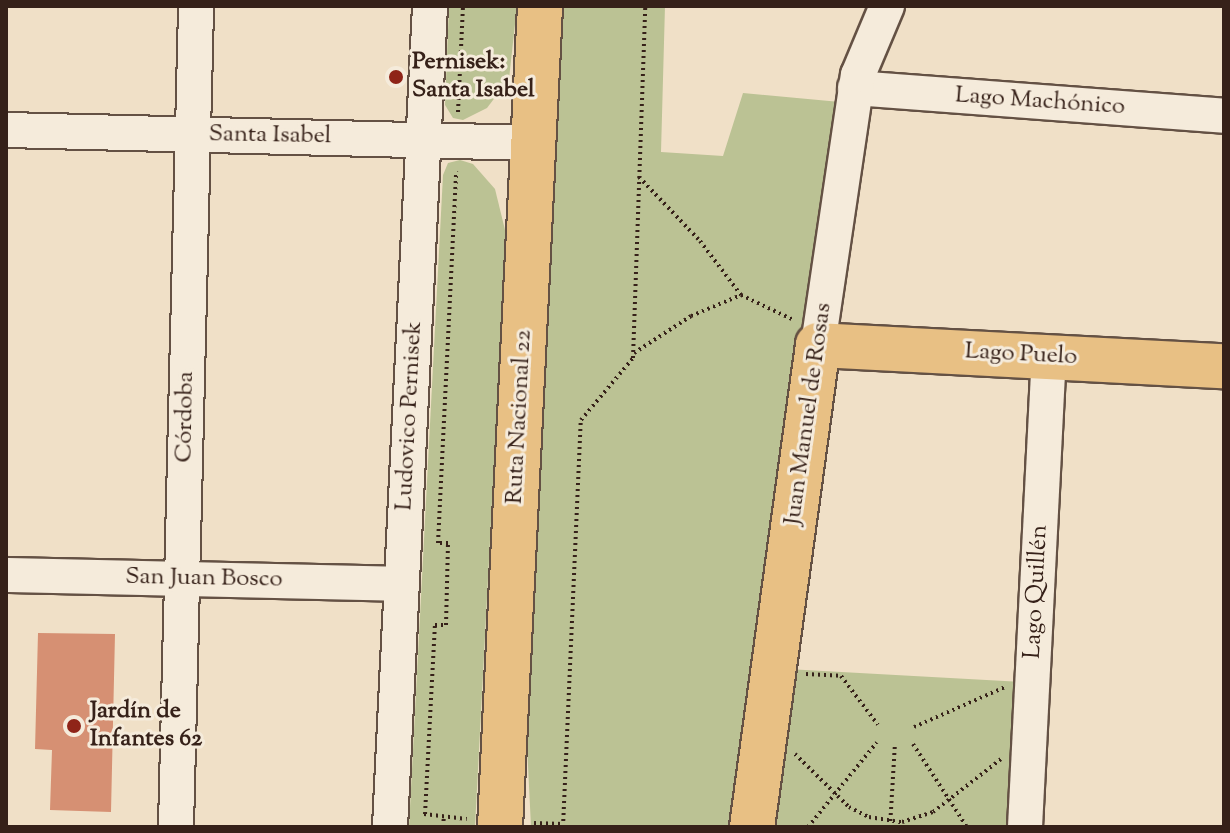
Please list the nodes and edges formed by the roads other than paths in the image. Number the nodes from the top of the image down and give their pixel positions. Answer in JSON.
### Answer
{"nodes":[{"id":1,"x":196,"y":6,"type":"edge"},
{"id":2,"x":430,"y":6,"type":"edge"},
{"id":3,"x":540,"y":6,"type":"edge"},
{"id":4,"x":887,"y":6,"type":"edge"},
{"id":5,"x":855,"y":88,"type":"junction"},
{"id":6,"x":1224,"y":116,"type":"edge"},
{"id":7,"x":6,"y":130,"type":"edge"},
{"id":8,"x":193,"y":135,"type":"junction"},
{"id":9,"x":424,"y":140,"type":"junction"},
{"id":10,"x":534,"y":143,"type":"junction"},
{"id":11,"x":811,"y":335,"type":"junction"},
{"id":12,"x":1049,"y":357,"type":"junction"},
{"id":13,"x":1224,"y":366,"type":"edge"},
{"id":14,"x":6,"y":575,"type":"edge"},
{"id":15,"x":182,"y":579,"type":"junction"},
{"id":16,"x":402,"y":584,"type":"junction"},
{"id":17,"x":400,"y":820,"type":"edge"},
{"id":18,"x":502,"y":823,"type":"edge"},
{"id":19,"x":176,"y":827,"type":"edge"},
{"id":20,"x":752,"y":827,"type":"edge"},
{"id":21,"x":1025,"y":827,"type":"edge"}],
"edges":[{"from":1,"to":8,"type":"street","name":"Córdoba"},
{"from":2,"to":9,"type":"street","name":"Ludovico Pernisek"},
{"from":3,"to":10,"type":"main road","name":"Ruta Nacional 22"},
{"from":4,"to":5,"type":"street","name":"Juan Manuel de Rosas"},
{"from":5,"to":6,"type":"street","name":"Lago Machónico"},
{"from":5,"to":11,"type":"street","name":"Juan Manuel de Rosas"},
{"from":7,"to":8,"type":"street","name":"Santa Isabel"},
{"from":8,"to":9,"type":"street","name":"Santa Isabel"},
{"from":8,"to":15,"type":"street","name":"Córdoba"},
{"from":9,"to":10,"type":"street","name":"Santa Isabel"},
{"from":9,"to":16,"type":"street","name":"Ludovico Pernisek"},
{"from":10,"to":18,"type":"main road","name":"Ruta Nacional 22"},
{"from":11,"to":12,"type":"main road","name":"Lago Puelo"},
{"from":11,"to":20,"type":"main road","name":"Juan Manuel de Rosas"},
{"from":12,"to":13,"type":"main road","name":"Lago Puelo"},
{"from":12,"to":21,"type":"street","name":"Lago Quillén"},
{"from":14,"to":15,"type":"street","name":"San Juan Bosco"},
{"from":15,"to":16,"type":"street","name":"San Juan Bosco"},
{"from":15,"to":19,"type":"street","name":"Córdoba"},
{"from":16,"to":17,"type":"street","name":"Ludovico Pernisek"}]}
